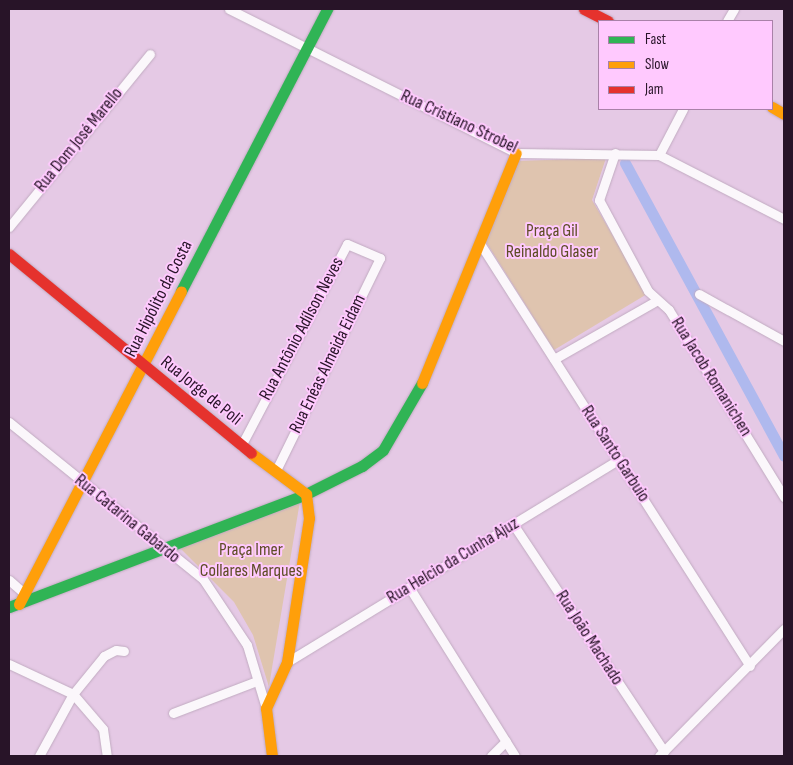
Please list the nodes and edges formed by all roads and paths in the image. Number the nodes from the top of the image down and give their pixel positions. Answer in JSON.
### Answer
{"nodes":[{"id":1,"x":229,"y":9,"type":"edge"},
{"id":2,"x":327,"y":9,"type":"edge"},
{"id":3,"x":584,"y":9,"type":"edge"},
{"id":4,"x":734,"y":9,"type":"edge"},
{"id":5,"x":606,"y":20,"type":"edge"},
{"id":6,"x":728,"y":20,"type":"edge"},
{"id":7,"x":306,"y":49,"type":"junction"},
{"id":8,"x":150,"y":54,"type":"dead end"},
{"id":9,"x":773,"y":108,"type":"edge"},
{"id":10,"x":682,"y":110,"type":"edge"},
{"id":11,"x":784,"y":114,"type":"edge"},
{"id":12,"x":615,"y":152,"type":"junction"},
{"id":13,"x":516,"y":153,"type":"junction"},
{"id":14,"x":659,"y":156,"type":"junction"},
{"id":15,"x":784,"y":219,"type":"edge"},
{"id":16,"x":9,"y":227,"type":"edge"},
{"id":17,"x":480,"y":242,"type":"junction"},
{"id":18,"x":9,"y":254,"type":"edge"},
{"id":19,"x":380,"y":258,"type":"joint"},
{"id":20,"x":699,"y":294,"type":"dead end"},
{"id":21,"x":656,"y":300,"type":"junction"},
{"id":22,"x":784,"y":341,"type":"edge"},
{"id":23,"x":554,"y":359,"type":"junction"},
{"id":24,"x":144,"y":367,"type":"junction"},
{"id":25,"x":9,"y":422,"type":"edge"},
{"id":26,"x":241,"y":446,"type":"junction"},
{"id":27,"x":619,"y":460,"type":"junction"},
{"id":28,"x":276,"y":470,"type":"junction"},
{"id":29,"x":84,"y":485,"type":"junction"},
{"id":30,"x":306,"y":494,"type":"junction"},
{"id":31,"x":784,"y":497,"type":"edge"},
{"id":32,"x":513,"y":524,"type":"junction"},
{"id":33,"x":161,"y":547,"type":"junction"},
{"id":34,"x":9,"y":580,"type":"edge"},
{"id":35,"x":409,"y":587,"type":"junction"},
{"id":36,"x":18,"y":602,"type":"edge"},
{"id":37,"x":784,"y":629,"type":"edge"},
{"id":38,"x":124,"y":651,"type":"dead end"},
{"id":39,"x":287,"y":662,"type":"junction"},
{"id":40,"x":9,"y":664,"type":"edge"},
{"id":41,"x":750,"y":666,"type":"junction"},
{"id":42,"x":257,"y":681,"type":"junction"},
{"id":43,"x":73,"y":694,"type":"junction"},
{"id":44,"x":266,"y":708,"type":"junction"},
{"id":45,"x":173,"y":713,"type":"dead end"},
{"id":46,"x":506,"y":740,"type":"junction"},
{"id":47,"x":662,"y":754,"type":"edge"},
{"id":48,"x":39,"y":756,"type":"edge"},
{"id":49,"x":107,"y":756,"type":"edge"},
{"id":50,"x":272,"y":756,"type":"edge"},
{"id":51,"x":491,"y":756,"type":"edge"},
{"id":52,"x":515,"y":756,"type":"edge"}],
"edges":[{"from":1,"to":7,"type":"street","name":"Rua Cristiano Strobel"},
{"from":2,"to":7,"type":"street","name":"Rua Hipólito da Costa"},
{"from":3,"to":5,"type":"street"},
{"from":4,"to":6,"type":"street"},
{"from":7,"to":13,"type":"street","name":"Rua Cristiano Strobel"},
{"from":7,"to":24,"type":"street","name":"Rua Hipólito da Costa"},
{"from":8,"to":16,"type":"street","name":"Rua Dom José Marello"},
{"from":9,"to":11,"type":"street"},
{"from":10,"to":14,"type":"street"},
{"from":12,"to":13,"type":"street","name":"Rua Cristiano Strobel"},
{"from":12,"to":14,"type":"street","name":"Rua Cristiano Strobel"},
{"from":12,"to":21,"type":"street","name":"Rua Jacob Romanichen"},
{"from":13,"to":17,"type":"street"},
{"from":14,"to":15,"type":"street","name":"Rua Cristiano Strobel"},
{"from":17,"to":23,"type":"street","name":"Rua Santo Garbuio"},
{"from":17,"to":30,"type":"street"},
{"from":18,"to":24,"type":"street","name":"Rua Jorge de Poli"},
{"from":19,"to":26,"type":"street","name":"Rua Antônio Adílson Neves"},
{"from":19,"to":28,"type":"street","name":"Rua Enéas Almeida Eidam"},
{"from":20,"to":22,"type":"street"},
{"from":21,"to":23,"type":"street"},
{"from":21,"to":31,"type":"street","name":"Rua Jacob Romanichen"},
{"from":23,"to":27,"type":"street","name":"Rua Santo Garbuio"},
{"from":24,"to":26,"type":"street","name":"Rua Jorge de Poli"},
{"from":24,"to":29,"type":"street","name":"Rua Hipólito da Costa"},
{"from":25,"to":29,"type":"street","name":"Rua Catarina Gabardo"},
{"from":26,"to":28,"type":"street","name":"Rua Jorge de Poli"},
{"from":27,"to":32,"type":"street","name":"Rua Helcio da Cunha Ajuz"},
{"from":27,"to":41,"type":"street","name":"Rua Santo Garbuio"},
{"from":28,"to":30,"type":"street","name":"Rua Jorge de Poli"},
{"from":29,"to":33,"type":"street","name":"Rua Catarina Gabardo"},
{"from":29,"to":36,"type":"street","name":"Rua Hipólito da Costa"},
{"from":30,"to":33,"type":"street"},
{"from":30,"to":39,"type":"street"},
{"from":32,"to":35,"type":"street","name":"Rua Helcio da Cunha Ajuz"},
{"from":32,"to":47,"type":"street","name":"Rua João Machado"},
{"from":33,"to":36,"type":"street"},
{"from":33,"to":42,"type":"street","name":"Rua Catarina Gabardo"},
{"from":34,"to":36,"type":"street"},
{"from":35,"to":39,"type":"street","name":"Rua Helcio da Cunha Ajuz"},
{"from":35,"to":46,"type":"street"},
{"from":37,"to":41,"type":"street"},
{"from":38,"to":43,"type":"street"},
{"from":39,"to":44,"type":"street"},
{"from":40,"to":43,"type":"street"},
{"from":41,"to":47,"type":"street"},
{"from":42,"to":44,"type":"street","name":"Rua Catarina Gabardo"},
{"from":42,"to":45,"type":"street"},
{"from":43,"to":48,"type":"street"},
{"from":43,"to":49,"type":"street"},
{"from":44,"to":50,"type":"street"},
{"from":46,"to":51,"type":"street"},
{"from":46,"to":52,"type":"street"}]}
